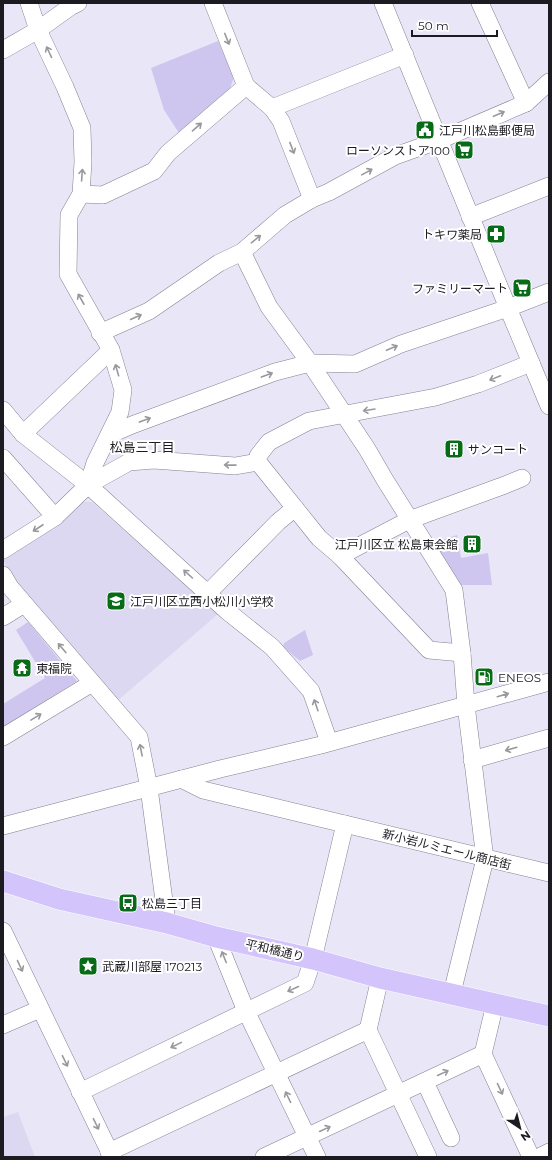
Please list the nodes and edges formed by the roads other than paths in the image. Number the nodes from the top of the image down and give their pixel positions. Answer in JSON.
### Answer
{"nodes":[{"id":1,"x":29,"y":3,"type":"edge"},
{"id":2,"x":78,"y":3,"type":"edge"},
{"id":3,"x":213,"y":3,"type":"edge"},
{"id":4,"x":383,"y":3,"type":"edge"},
{"id":5,"x":480,"y":3,"type":"edge"},
{"id":6,"x":38,"y":30,"type":"junction"},
{"id":7,"x":3,"y":50,"type":"edge"},
{"id":8,"x":405,"y":55,"type":"junction"},
{"id":9,"x":549,"y":82,"type":"edge"},
{"id":10,"x":246,"y":86,"type":"junction"},
{"id":11,"x":526,"y":103,"type":"junction"},
{"id":12,"x":272,"y":108,"type":"junction"},
{"id":13,"x":440,"y":140,"type":"junction"},
{"id":14,"x":549,"y":186,"type":"edge"},
{"id":15,"x":81,"y":194,"type":"junction"},
{"id":16,"x":312,"y":199,"type":"junction"},
{"id":17,"x":470,"y":217,"type":"junction"},
{"id":18,"x":242,"y":252,"type":"junction"},
{"id":19,"x":549,"y":292,"type":"edge"},
{"id":20,"x":508,"y":308,"type":"junction"},
{"id":21,"x":100,"y":333,"type":"junction"},
{"id":22,"x":111,"y":350,"type":"junction"},
{"id":23,"x":310,"y":363,"type":"junction"},
{"id":24,"x":531,"y":363,"type":"junction"},
{"id":25,"x":549,"y":406,"type":"edge"},
{"id":26,"x":3,"y":410,"type":"edge"},
{"id":27,"x":344,"y":414,"type":"junction"},
{"id":28,"x":23,"y":434,"type":"junction"},
{"id":29,"x":109,"y":435,"type":"junction"},
{"id":30,"x":3,"y":458,"type":"edge"},
{"id":31,"x":258,"y":462,"type":"junction"},
{"id":32,"x":522,"y":478,"type":"dead end"},
{"id":33,"x":88,"y":485,"type":"junction"},
{"id":34,"x":295,"y":508,"type":"junction"},
{"id":35,"x":55,"y":517,"type":"junction"},
{"id":36,"x":409,"y":520,"type":"junction"},
{"id":37,"x":3,"y":550,"type":"edge"},
{"id":38,"x":340,"y":556,"type":"junction"},
{"id":39,"x":3,"y":575,"type":"edge"},
{"id":40,"x":208,"y":593,"type":"junction"},
{"id":41,"x":24,"y":604,"type":"junction"},
{"id":42,"x":3,"y":618,"type":"edge"},
{"id":43,"x":462,"y":653,"type":"junction"},
{"id":44,"x":549,"y":682,"type":"edge"},
{"id":45,"x":92,"y":683,"type":"junction"},
{"id":46,"x":466,"y":705,"type":"junction"},
{"id":47,"x":3,"y":737,"type":"edge"},
{"id":48,"x":549,"y":738,"type":"edge"},
{"id":49,"x":329,"y":742,"type":"junction"},
{"id":50,"x":472,"y":760,"type":"junction"},
{"id":51,"x":181,"y":779,"type":"junction"},
{"id":52,"x":149,"y":788,"type":"junction"},
{"id":53,"x":345,"y":824,"type":"junction"},
{"id":54,"x":3,"y":826,"type":"edge"},
{"id":55,"x":485,"y":859,"type":"junction"},
{"id":56,"x":549,"y":873,"type":"edge"},
{"id":57,"x":3,"y":881,"type":"edge"},
{"id":58,"x":167,"y":923,"type":"junction"},
{"id":59,"x":3,"y":931,"type":"edge"},
{"id":60,"x":216,"y":937,"type":"junction"},
{"id":61,"x":313,"y":959,"type":"junction"},
{"id":62,"x":380,"y":978,"type":"junction"},
{"id":63,"x":452,"y":993,"type":"junction"},
{"id":64,"x":495,"y":1004,"type":"junction"},
{"id":65,"x":40,"y":1009,"type":"junction"},
{"id":66,"x":246,"y":1011,"type":"junction"},
{"id":67,"x":549,"y":1016,"type":"edge"},
{"id":68,"x":3,"y":1025,"type":"edge"},
{"id":69,"x":368,"y":1030,"type":"junction"},
{"id":70,"x":483,"y":1054,"type":"junction"},
{"id":71,"x":277,"y":1073,"type":"junction"},
{"id":72,"x":424,"y":1082,"type":"junction"},
{"id":73,"x":80,"y":1092,"type":"junction"},
{"id":74,"x":398,"y":1094,"type":"junction"},
{"id":75,"x":308,"y":1137,"type":"junction"},
{"id":76,"x":451,"y":1138,"type":"dead end"},
{"id":77,"x":549,"y":1152,"type":"edge"},
{"id":78,"x":111,"y":1154,"type":"edge"},
{"id":79,"x":264,"y":1157,"type":"edge"},
{"id":80,"x":317,"y":1157,"type":"edge"},
{"id":81,"x":428,"y":1157,"type":"edge"},
{"id":82,"x":532,"y":1157,"type":"edge"},
{"id":83,"x":539,"y":1157,"type":"edge"}],
"edges":[{"from":1,"to":6,"type":"street"},
{"from":2,"to":6,"type":"street"},
{"from":3,"to":10,"type":"street","one_way":true},
{"from":4,"to":8,"type":"street"},
{"from":5,"to":11,"type":"street"},
{"from":6,"to":7,"type":"street"},
{"from":15,"to":6,"type":"street","one_way":true},
{"from":8,"to":12,"type":"street"},
{"from":8,"to":13,"type":"street"},
{"from":9,"to":11,"type":"street"},
{"from":10,"to":12,"type":"street"},
{"from":15,"to":10,"type":"street","one_way":true},
{"from":13,"to":11,"type":"street","one_way":true},
{"from":12,"to":16,"type":"street","one_way":true},
{"from":16,"to":13,"type":"street","one_way":true},
{"from":13,"to":17,"type":"street"},
{"from":14,"to":17,"type":"street"},
{"from":21,"to":15,"type":"street","one_way":true},
{"from":18,"to":16,"type":"street","one_way":true},
{"from":17,"to":20,"type":"street"},
{"from":21,"to":18,"type":"street","one_way":true},
{"from":18,"to":23,"type":"street"},
{"from":19,"to":20,"type":"street"},
{"from":23,"to":20,"type":"street","one_way":true},
{"from":20,"to":24,"type":"street"},
{"from":21,"to":22,"type":"street"},
{"from":22,"to":28,"type":"street"},
{"from":29,"to":22,"type":"street","one_way":true},
{"from":23,"to":27,"type":"street"},
{"from":29,"to":23,"type":"street","one_way":true},
{"from":24,"to":25,"type":"street"},
{"from":24,"to":27,"type":"street","one_way":true},
{"from":26,"to":28,"type":"street"},
{"from":27,"to":31,"type":"street"},
{"from":27,"to":36,"type":"street"},
{"from":28,"to":33,"type":"street"},
{"from":29,"to":33,"type":"street"},
{"from":30,"to":35,"type":"street"},
{"from":31,"to":33,"type":"street","one_way":true},
{"from":31,"to":34,"type":"street"},
{"from":32,"to":36,"type":"street"},
{"from":33,"to":35,"type":"street"},
{"from":40,"to":33,"type":"street","one_way":true},
{"from":34,"to":38,"type":"street"},
{"from":34,"to":40,"type":"street"},
{"from":35,"to":37,"type":"street","one_way":true},
{"from":36,"to":38,"type":"street"},
{"from":36,"to":43,"type":"street"},
{"from":38,"to":43,"type":"street"},
{"from":39,"to":41,"type":"street"},
{"from":49,"to":40,"type":"street","one_way":true},
{"from":41,"to":42,"type":"street"},
{"from":45,"to":41,"type":"street","one_way":true},
{"from":43,"to":46,"type":"street"},
{"from":46,"to":44,"type":"street","one_way":true},
{"from":47,"to":45,"type":"street","one_way":true},
{"from":52,"to":45,"type":"street","one_way":true},
{"from":46,"to":49,"type":"street"},
{"from":46,"to":50,"type":"street"},
{"from":48,"to":50,"type":"street","one_way":true},
{"from":49,"to":51,"type":"street"},
{"from":50,"to":55,"type":"street"},
{"from":51,"to":52,"type":"street"},
{"from":51,"to":53,"type":"street","name":"新小岩ルミエール商店街"},
{"from":52,"to":54,"type":"street"},
{"from":52,"to":58,"type":"street"},
{"from":53,"to":55,"type":"street","name":"新小岩ルミエール商店街"},
{"from":53,"to":61,"type":"street"},
{"from":55,"to":56,"type":"street","name":"新小岩ルミエール商店街"},
{"from":55,"to":63,"type":"street"},
{"from":57,"to":58,"type":"main road","name":"平和橋通り"},
{"from":58,"to":60,"type":"main road","name":"平和橋通り"},
{"from":59,"to":65,"type":"street","one_way":true},
{"from":60,"to":61,"type":"main road","name":"平和橋通り"},
{"from":66,"to":60,"type":"street","one_way":true},
{"from":61,"to":62,"type":"main road","name":"平和橋通り"},
{"from":61,"to":66,"type":"street","one_way":true},
{"from":62,"to":63,"type":"main road","name":"平和橋通り"},
{"from":62,"to":69,"type":"street"},
{"from":63,"to":64,"type":"main road","name":"平和橋通り"},
{"from":64,"to":67,"type":"main road","name":"平和橋通り"},
{"from":64,"to":70,"type":"street"},
{"from":65,"to":68,"type":"street"},
{"from":65,"to":73,"type":"street","one_way":true},
{"from":66,"to":71,"type":"street"},
{"from":66,"to":73,"type":"street","one_way":true},
{"from":69,"to":71,"type":"street"},
{"from":69,"to":74,"type":"street"},
{"from":72,"to":70,"type":"street","one_way":true},
{"from":70,"to":82,"type":"street","one_way":true},
{"from":75,"to":71,"type":"street","one_way":true},
{"from":71,"to":78,"type":"street"},
{"from":72,"to":74,"type":"street"},
{"from":72,"to":76,"type":"street"},
{"from":73,"to":78,"type":"street","one_way":true},
{"from":75,"to":74,"type":"street","one_way":true},
{"from":74,"to":81,"type":"street"},
{"from":75,"to":79,"type":"street"},
{"from":75,"to":80,"type":"street"},
{"from":77,"to":83,"type":"street"}]}
